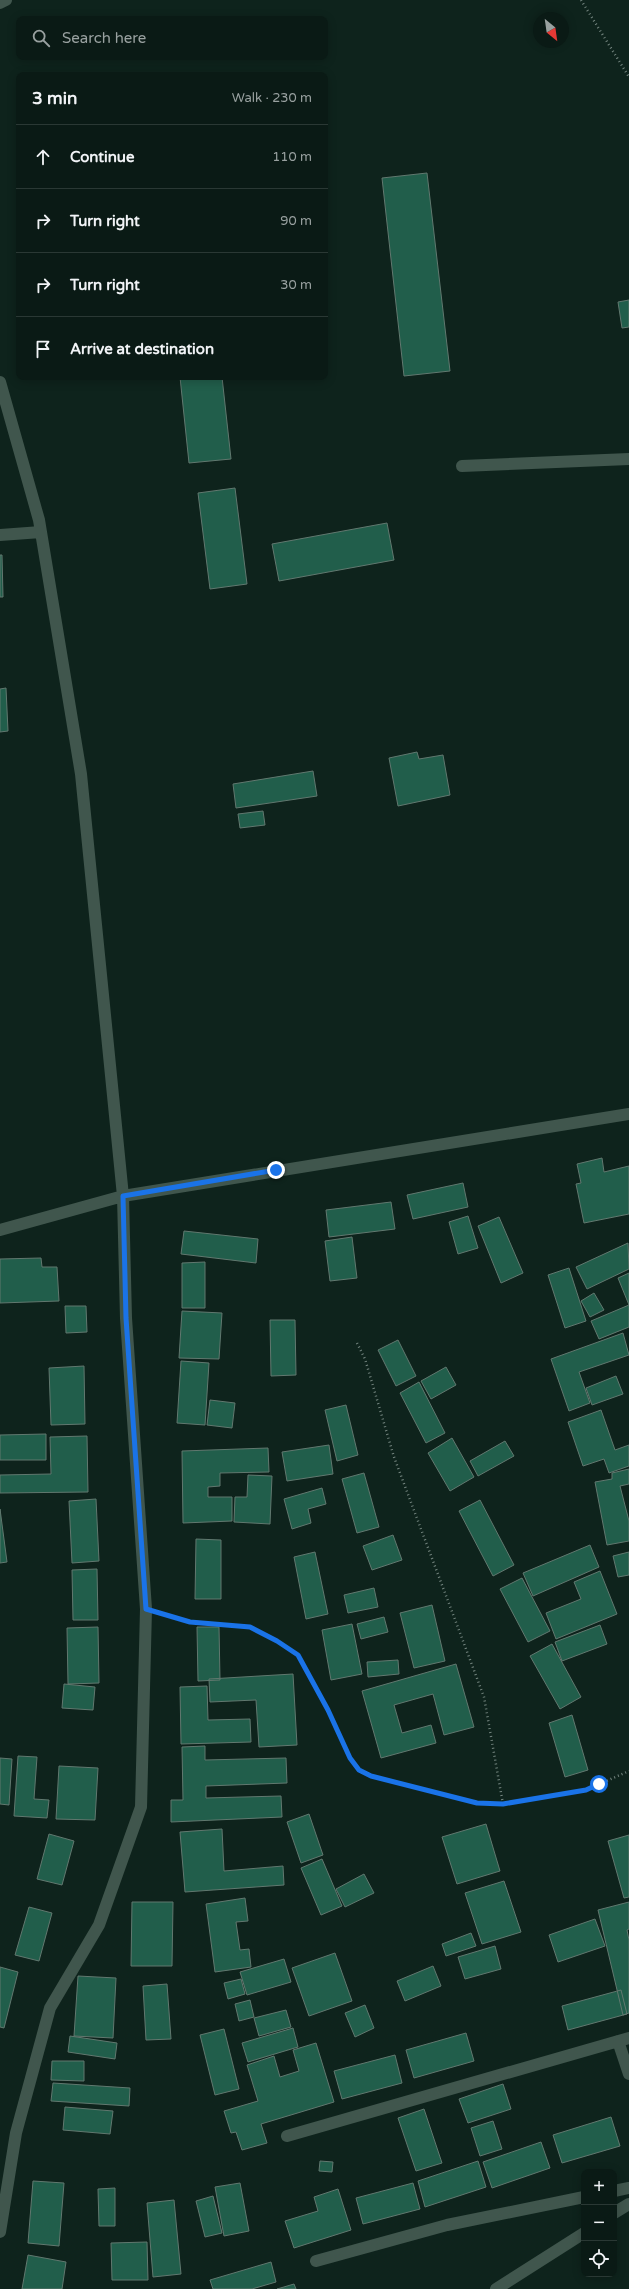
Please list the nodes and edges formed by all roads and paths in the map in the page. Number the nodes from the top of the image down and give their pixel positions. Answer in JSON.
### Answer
{"nodes":[{"id":1,"x":6,"y":0,"type":"edge"},
{"id":2,"x":581,"y":0,"type":"edge"},
{"id":3,"x":0,"y":3,"type":"edge"},
{"id":4,"x":629,"y":77,"type":"edge"},
{"id":5,"x":0,"y":382,"type":"edge"},
{"id":6,"x":629,"y":459,"type":"edge"},
{"id":7,"x":462,"y":466,"type":"dead end"},
{"id":8,"x":41,"y":532,"type":"junction"},
{"id":9,"x":0,"y":535,"type":"edge"},
{"id":10,"x":629,"y":1114,"type":"edge"},
{"id":11,"x":123,"y":1196,"type":"junction"},
{"id":12,"x":0,"y":1230,"type":"edge"},
{"id":13,"x":357,"y":1343,"type":"dead end"},
{"id":14,"x":146,"y":1609,"type":"junction"},
{"id":15,"x":629,"y":1771,"type":"edge"},
{"id":16,"x":503,"y":1804,"type":"junction"},
{"id":17,"x":623,"y":2039,"type":"edge"},
{"id":18,"x":629,"y":2074,"type":"edge"},
{"id":19,"x":287,"y":2136,"type":"dead end"},
{"id":20,"x":629,"y":2188,"type":"edge"},
{"id":21,"x":617,"y":2190,"type":"edge"},
{"id":22,"x":581,"y":2198,"type":"edge"},
{"id":23,"x":629,"y":2204,"type":"edge"},
{"id":24,"x":617,"y":2211,"type":"edge"},
{"id":25,"x":0,"y":2232,"type":"edge"},
{"id":26,"x":581,"y":2235,"type":"edge"},
{"id":27,"x":316,"y":2261,"type":"dead end"},
{"id":28,"x":496,"y":2289,"type":"edge"}],
"edges":[{"from":1,"to":3,"type":"street"},
{"from":2,"to":4,"type":"path"},
{"from":5,"to":8,"type":"street"},
{"from":6,"to":7,"type":"street"},
{"from":8,"to":9,"type":"street"},
{"from":8,"to":11,"type":"street"},
{"from":10,"to":11,"type":"street"},
{"from":11,"to":12,"type":"street"},
{"from":11,"to":14,"type":"street"},
{"from":13,"to":16,"type":"path"},
{"from":14,"to":16,"type":"path"},
{"from":14,"to":25,"type":"street"},
{"from":15,"to":16,"type":"path"},
{"from":17,"to":18,"type":"street"},
{"from":17,"to":19,"type":"street"},
{"from":20,"to":21,"type":"street"},
{"from":22,"to":27,"type":"street"},
{"from":23,"to":24,"type":"street"},
{"from":26,"to":28,"type":"street"}]}
